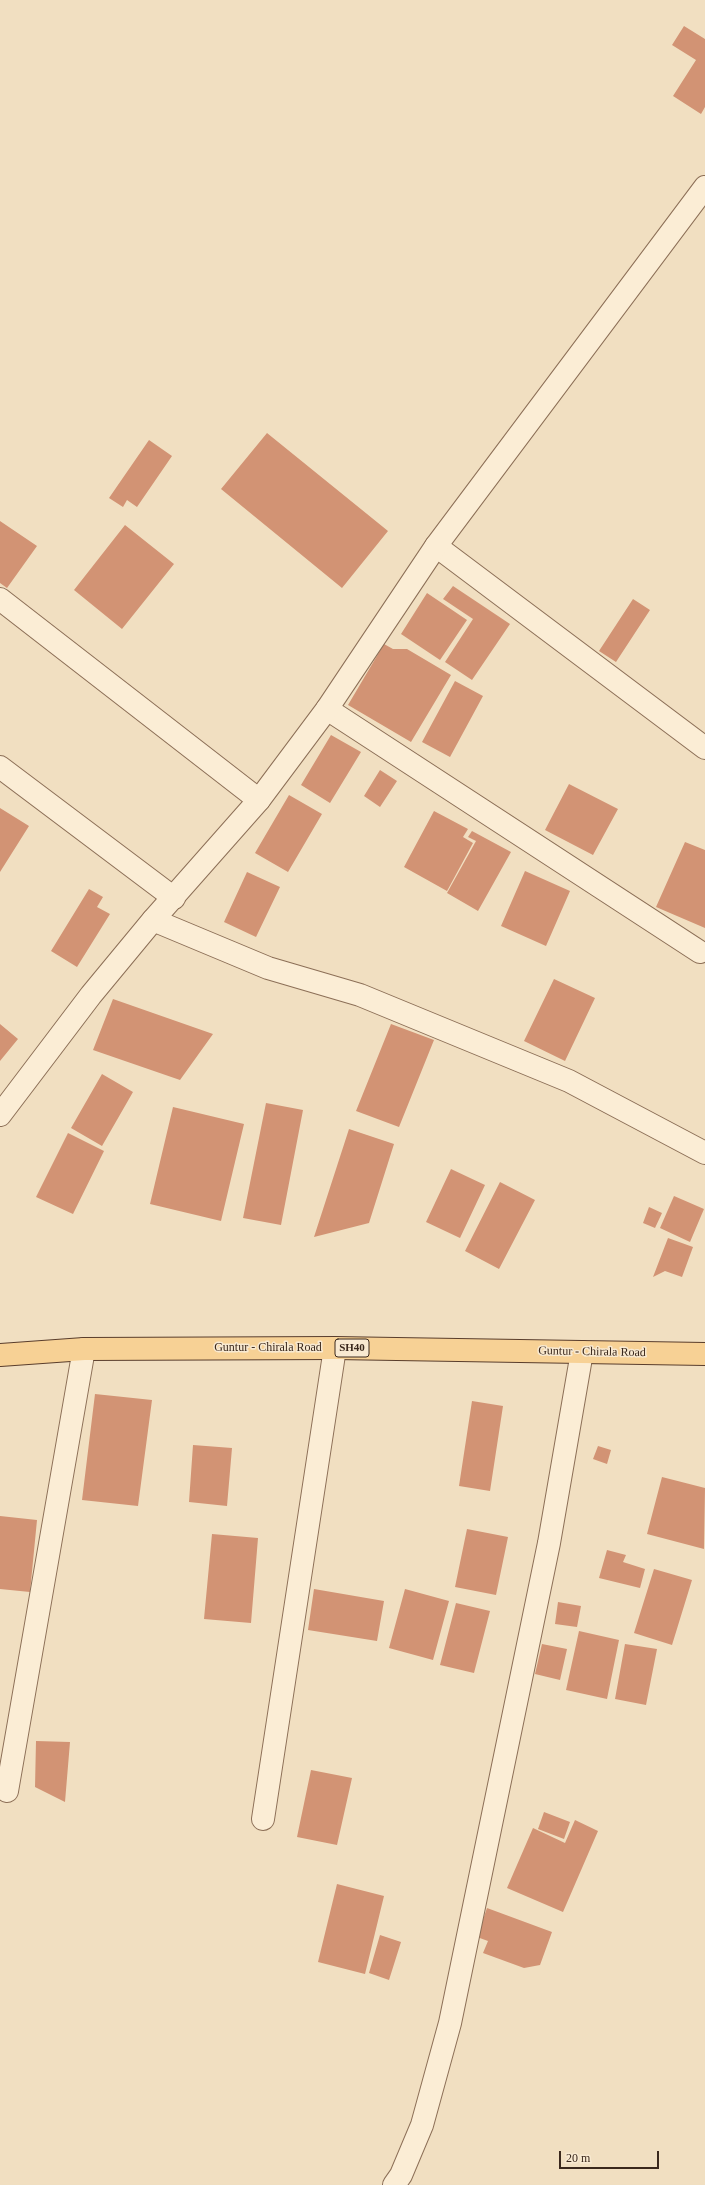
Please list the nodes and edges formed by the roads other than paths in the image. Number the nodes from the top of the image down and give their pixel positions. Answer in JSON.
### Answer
{"nodes":[{"id":1,"x":705,"y":187,"type":"edge"},
{"id":2,"x":436,"y":546,"type":"junction"},
{"id":3,"x":0,"y":599,"type":"edge"},
{"id":4,"x":327,"y":709,"type":"junction"},
{"id":5,"x":705,"y":748,"type":"edge"},
{"id":6,"x":0,"y":767,"type":"edge"},
{"id":7,"x":259,"y":800,"type":"junction"},
{"id":8,"x":174,"y":898,"type":"junction"},
{"id":9,"x":153,"y":920,"type":"junction"},
{"id":10,"x":700,"y":952,"type":"dead end"},
{"id":11,"x":0,"y":1115,"type":"edge"},
{"id":12,"x":705,"y":1153,"type":"edge"},
{"id":13,"x":335,"y":1348,"type":"junction"},
{"id":14,"x":84,"y":1349,"type":"junction"},
{"id":15,"x":703,"y":1350,"type":"edge"},
{"id":16,"x":582,"y":1352,"type":"junction"},
{"id":17,"x":0,"y":1355,"type":"edge"},
{"id":18,"x":7,"y":1791,"type":"dead end"},
{"id":19,"x":263,"y":1819,"type":"dead end"},
{"id":20,"x":394,"y":2185,"type":"edge"}],
"edges":[{"from":1,"to":2,"type":"street"},
{"from":2,"to":4,"type":"street"},
{"from":2,"to":5,"type":"street"},
{"from":3,"to":7,"type":"street"},
{"from":4,"to":7,"type":"street"},
{"from":4,"to":10,"type":"street"},
{"from":6,"to":8,"type":"street"},
{"from":7,"to":8,"type":"street"},
{"from":8,"to":9,"type":"street"},
{"from":9,"to":11,"type":"street"},
{"from":9,"to":12,"type":"street"},
{"from":13,"to":14,"type":"main road","name":"Guntur - Chirala Road","number":"SH40"},
{"from":13,"to":16,"type":"main road","name":"Guntur - Chirala Road","number":"SH40"},
{"from":13,"to":19,"type":"street"},
{"from":14,"to":17,"type":"main road","name":"Guntur - Chirala Road","number":"SH40"},
{"from":14,"to":18,"type":"street"},
{"from":15,"to":16,"type":"main road","name":"Guntur - Chirala Road","number":"SH40"},
{"from":16,"to":20,"type":"street"}]}
